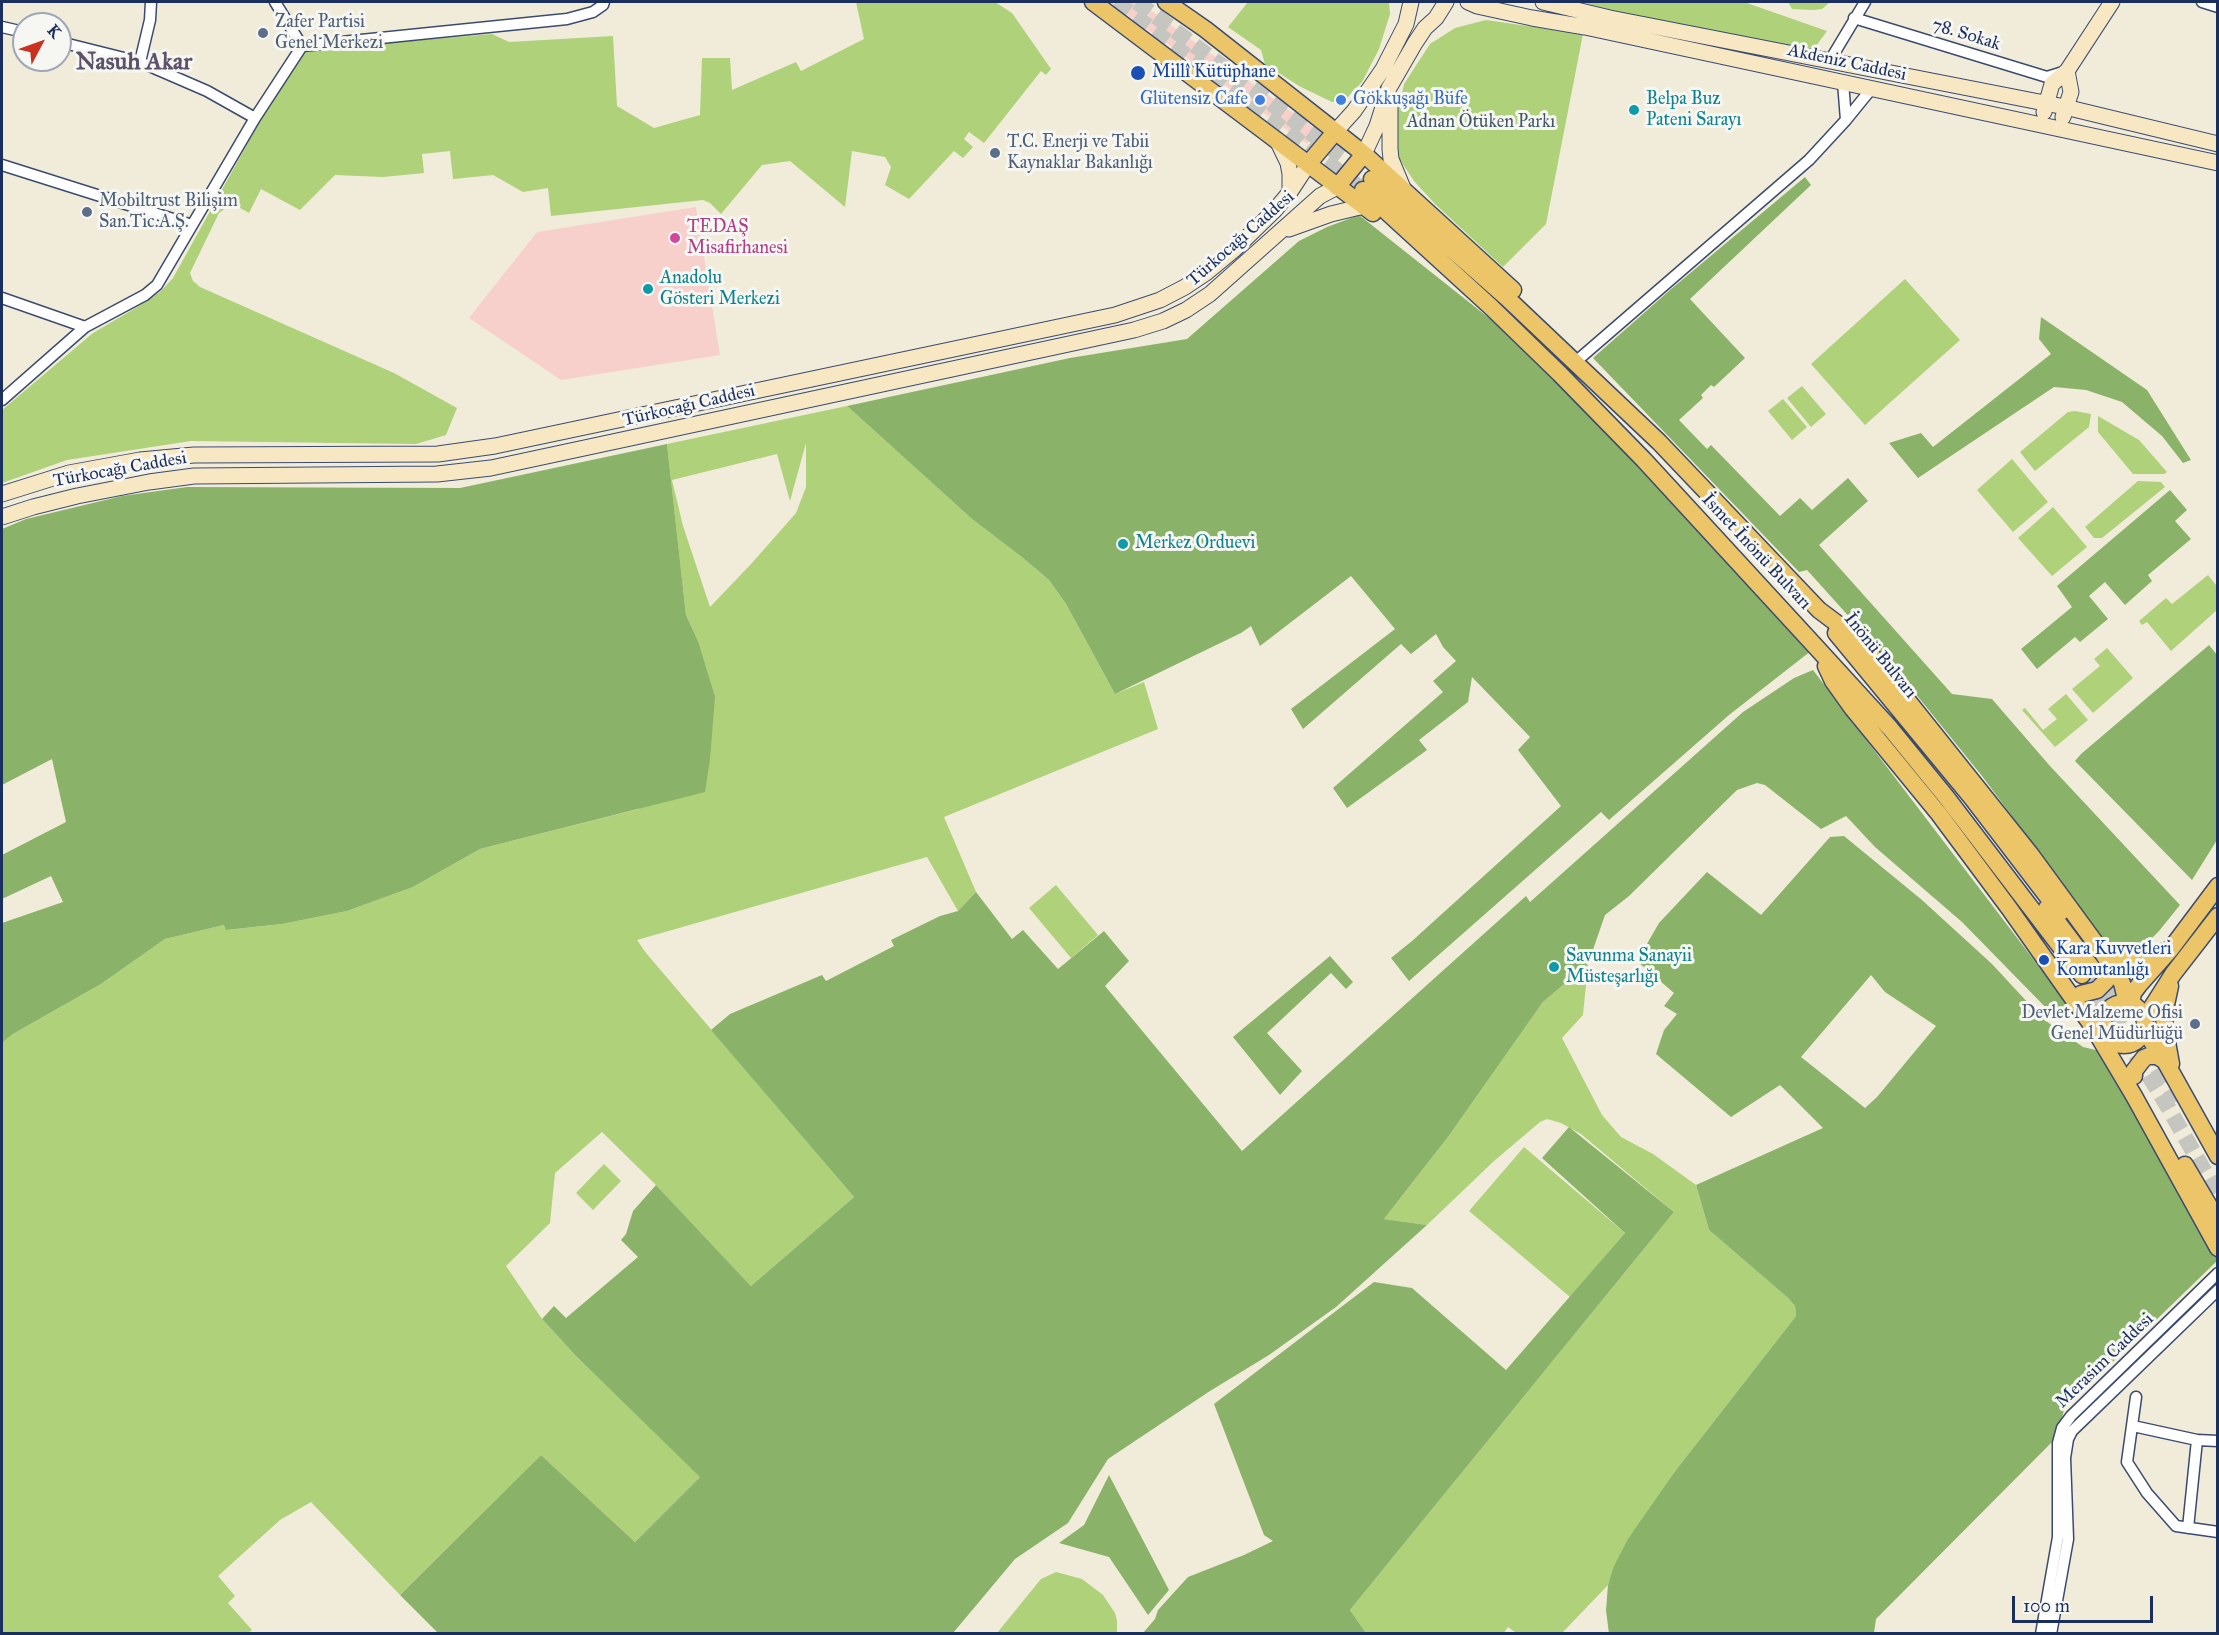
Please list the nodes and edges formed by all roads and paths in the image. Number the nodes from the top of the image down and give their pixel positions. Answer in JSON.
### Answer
{"nodes":[{"id":1,"x":152,"y":2,"type":"edge"},
{"id":2,"x":275,"y":2,"type":"edge"},
{"id":3,"x":604,"y":2,"type":"edge"},
{"id":4,"x":1093,"y":2,"type":"edge"},
{"id":5,"x":1166,"y":2,"type":"edge"},
{"id":6,"x":1411,"y":2,"type":"edge"},
{"id":7,"x":1446,"y":2,"type":"edge"},
{"id":8,"x":1468,"y":2,"type":"edge"},
{"id":9,"x":1544,"y":2,"type":"edge"},
{"id":10,"x":1865,"y":2,"type":"edge"},
{"id":11,"x":2112,"y":2,"type":"edge"},
{"id":12,"x":2202,"y":2,"type":"edge"},
{"id":13,"x":2217,"y":7,"type":"edge"},
{"id":14,"x":1854,"y":18,"type":"junction"},
{"id":15,"x":72,"y":45,"type":"edge"},
{"id":16,"x":302,"y":46,"type":"junction"},
{"id":17,"x":1829,"y":62,"type":"junction"},
{"id":18,"x":140,"y":63,"type":"junction"},
{"id":19,"x":2067,"y":71,"type":"junction"},
{"id":20,"x":1843,"y":82,"type":"junction"},
{"id":21,"x":1389,"y":88,"type":"junction"},
{"id":22,"x":1872,"y":88,"type":"junction"},
{"id":23,"x":2046,"y":104,"type":"junction"},
{"id":24,"x":2065,"y":107,"type":"junction"},
{"id":25,"x":255,"y":118,"type":"junction"},
{"id":26,"x":1846,"y":120,"type":"junction"},
{"id":27,"x":2041,"y":124,"type":"junction"},
{"id":28,"x":2060,"y":128,"type":"junction"},
{"id":29,"x":1335,"y":132,"type":"junction"},
{"id":30,"x":1275,"y":138,"type":"junction"},
{"id":31,"x":2217,"y":144,"type":"edge"},
{"id":32,"x":1365,"y":154,"type":"junction"},
{"id":33,"x":1309,"y":163,"type":"junction"},
{"id":34,"x":2217,"y":163,"type":"edge"},
{"id":35,"x":2,"y":165,"type":"edge"},
{"id":36,"x":1337,"y":187,"type":"junction"},
{"id":37,"x":1403,"y":188,"type":"junction"},
{"id":38,"x":1290,"y":192,"type":"junction"},
{"id":39,"x":1366,"y":192,"type":"junction"},
{"id":40,"x":192,"y":225,"type":"junction"},
{"id":41,"x":1281,"y":232,"type":"junction"},
{"id":42,"x":2,"y":298,"type":"edge"},
{"id":43,"x":86,"y":327,"type":"junction"},
{"id":44,"x":1580,"y":358,"type":"junction"},
{"id":45,"x":824,"y":377,"type":"junction"},
{"id":46,"x":808,"y":380,"type":"junction"},
{"id":47,"x":826,"y":396,"type":"junction"},
{"id":48,"x":2,"y":400,"type":"edge"},
{"id":49,"x":1659,"y":442,"type":"junction"},
{"id":50,"x":438,"y":454,"type":"junction"},
{"id":51,"x":437,"y":474,"type":"junction"},
{"id":52,"x":2,"y":494,"type":"edge"},
{"id":53,"x":2,"y":517,"type":"edge"},
{"id":54,"x":1819,"y":610,"type":"junction"},
{"id":55,"x":1816,"y":647,"type":"junction"},
{"id":56,"x":2217,"y":886,"type":"edge"},
{"id":57,"x":2217,"y":916,"type":"edge"},
{"id":58,"x":2170,"y":950,"type":"junction"},
{"id":59,"x":2102,"y":952,"type":"junction"},
{"id":60,"x":2093,"y":973,"type":"junction"},
{"id":61,"x":2173,"y":974,"type":"junction"},
{"id":62,"x":2080,"y":994,"type":"junction"},
{"id":63,"x":2127,"y":1003,"type":"junction"},
{"id":64,"x":2103,"y":1024,"type":"junction"},
{"id":65,"x":2145,"y":1024,"type":"junction"},
{"id":66,"x":2117,"y":1044,"type":"junction"},
{"id":67,"x":2165,"y":1061,"type":"junction"},
{"id":68,"x":2134,"y":1076,"type":"junction"},
{"id":69,"x":2173,"y":1076,"type":"junction"},
{"id":70,"x":2217,"y":1135,"type":"edge"},
{"id":71,"x":2217,"y":1156,"type":"edge"},
{"id":72,"x":2217,"y":1221,"type":"edge"},
{"id":73,"x":2217,"y":1248,"type":"edge"},
{"id":74,"x":2217,"y":1273,"type":"edge"},
{"id":75,"x":2217,"y":1290,"type":"edge"},
{"id":76,"x":2136,"y":1397,"type":"dead end"},
{"id":77,"x":2133,"y":1426,"type":"junction"},
{"id":78,"x":2197,"y":1440,"type":"junction"},
{"id":79,"x":2217,"y":1441,"type":"edge"},
{"id":80,"x":2188,"y":1528,"type":"junction"},
{"id":81,"x":2217,"y":1532,"type":"edge"},
{"id":82,"x":2041,"y":1634,"type":"edge"},
{"id":83,"x":2050,"y":1634,"type":"edge"}],
"edges":[{"from":1,"to":18,"type":"street"},
{"from":2,"to":16,"type":"street"},
{"from":3,"to":16,"type":"street"},
{"from":4,"to":30,"type":"main road"},
{"from":5,"to":29,"type":"main road"},
{"from":6,"to":29,"type":"main road"},
{"from":7,"to":21,"type":"main road"},
{"from":8,"to":20,"type":"main road","name":"Akdeniz Caddesi"},
{"from":9,"to":17,"type":"main road","name":"Akdeniz Caddesi"},
{"from":10,"to":14,"type":"street"},
{"from":11,"to":19,"type":"main road"},
{"from":12,"to":13,"type":"street"},
{"from":14,"to":17,"type":"street"},
{"from":14,"to":19,"type":"street","name":"78. Sokak"},
{"from":15,"to":18,"type":"street"},
{"from":16,"to":25,"type":"street"},
{"from":17,"to":23,"type":"main road","name":"Akdeniz Caddesi"},
{"from":18,"to":25,"type":"street"},
{"from":19,"to":23,"type":"main road"},
{"from":19,"to":24,"type":"main road"},
{"from":20,"to":22,"type":"main road","name":"Akdeniz Caddesi"},
{"from":20,"to":26,"type":"street"},
{"from":21,"to":32,"type":"main road"},
{"from":21,"to":37,"type":"main road"},
{"from":22,"to":26,"type":"street"},
{"from":22,"to":27,"type":"main road","name":"Akdeniz Caddesi"},
{"from":23,"to":24,"type":"main road","name":"Akdeniz Caddesi"},
{"from":23,"to":27,"type":"main road"},
{"from":24,"to":28,"type":"main road"},
{"from":24,"to":31,"type":"main road","name":"Akdeniz Caddesi"},
{"from":25,"to":40,"type":"street"},
{"from":26,"to":44,"type":"street"},
{"from":27,"to":28,"type":"main road","name":"Akdeniz Caddesi"},
{"from":28,"to":34,"type":"main road","name":"Akdeniz Caddesi"},
{"from":29,"to":32,"type":"main road"},
{"from":29,"to":33,"type":"main road"},
{"from":30,"to":33,"type":"main road"},
{"from":30,"to":38,"type":"main road"},
{"from":32,"to":36,"type":"main road"},
{"from":32,"to":37,"type":"main road"},
{"from":33,"to":36,"type":"main road"},
{"from":33,"to":38,"type":"main road","name":"Türkocağı Caddesi"},
{"from":35,"to":40,"type":"street"},
{"from":36,"to":39,"type":"main road"},
{"from":36,"to":41,"type":"main road","name":"Türkocağı Caddesi"},
{"from":37,"to":44,"type":"main road"},
{"from":38,"to":45,"type":"main road","name":"Türkocağı Caddesi"},
{"from":39,"to":41,"type":"main road"},
{"from":39,"to":49,"type":"main road","name":"İsmet İnönü Bulvarı"},
{"from":39,"to":55,"type":"main road","name":"İsmet İnönü Bulvarı"},
{"from":40,"to":43,"type":"street"},
{"from":41,"to":47,"type":"main road","name":"Türkocağı Caddesi"},
{"from":42,"to":43,"type":"street"},
{"from":43,"to":48,"type":"street"},
{"from":44,"to":49,"type":"main road"},
{"from":45,"to":46,"type":"main road","name":"Türkocağı Caddesi"},
{"from":45,"to":47,"type":"main road"},
{"from":46,"to":47,"type":"main road"},
{"from":46,"to":50,"type":"main road","name":"Türkocağı Caddesi"},
{"from":47,"to":51,"type":"main road","name":"Türkocağı Caddesi"},
{"from":49,"to":54,"type":"main road","name":"İsmet İnönü Bulvarı"},
{"from":50,"to":51,"type":"main road"},
{"from":50,"to":52,"type":"main road","name":"Türkocağı Caddesi"},
{"from":51,"to":53,"type":"main road","name":"Türkocağı Caddesi"},
{"from":54,"to":59,"type":"main road"},
{"from":54,"to":60,"type":"main road","name":"İnönü Bulvarı"},
{"from":55,"to":60,"type":"main road","name":"İsmet İnönü Bulvarı"},
{"from":55,"to":62,"type":"main road"},
{"from":55,"to":73,"type":"main road"},
{"from":56,"to":58,"type":"main road"},
{"from":57,"to":61,"type":"main road"},
{"from":58,"to":59,"type":"main road"},
{"from":58,"to":63,"type":"main road"},
{"from":59,"to":63,"type":"main road"},
{"from":60,"to":62,"type":"main road"},
{"from":60,"to":63,"type":"main road"},
{"from":61,"to":65,"type":"main road"},
{"from":61,"to":69,"type":"main road"},
{"from":62,"to":64,"type":"main road"},
{"from":63,"to":64,"type":"main road"},
{"from":63,"to":65,"type":"main road"},
{"from":64,"to":66,"type":"main road"},
{"from":65,"to":66,"type":"main road"},
{"from":65,"to":67,"type":"main road"},
{"from":66,"to":68,"type":"main road"},
{"from":67,"to":68,"type":"main road"},
{"from":67,"to":69,"type":"main road"},
{"from":68,"to":72,"type":"main road"},
{"from":69,"to":70,"type":"main road"},
{"from":69,"to":71,"type":"main road"},
{"from":74,"to":82,"type":"street","name":"Merasim Caddesi"},
{"from":75,"to":83,"type":"street","name":"Merasim Caddesi"},
{"from":76,"to":77,"type":"street"},
{"from":77,"to":78,"type":"street"},
{"from":77,"to":80,"type":"street"},
{"from":78,"to":79,"type":"street"},
{"from":78,"to":80,"type":"street"},
{"from":80,"to":81,"type":"street"}]}
